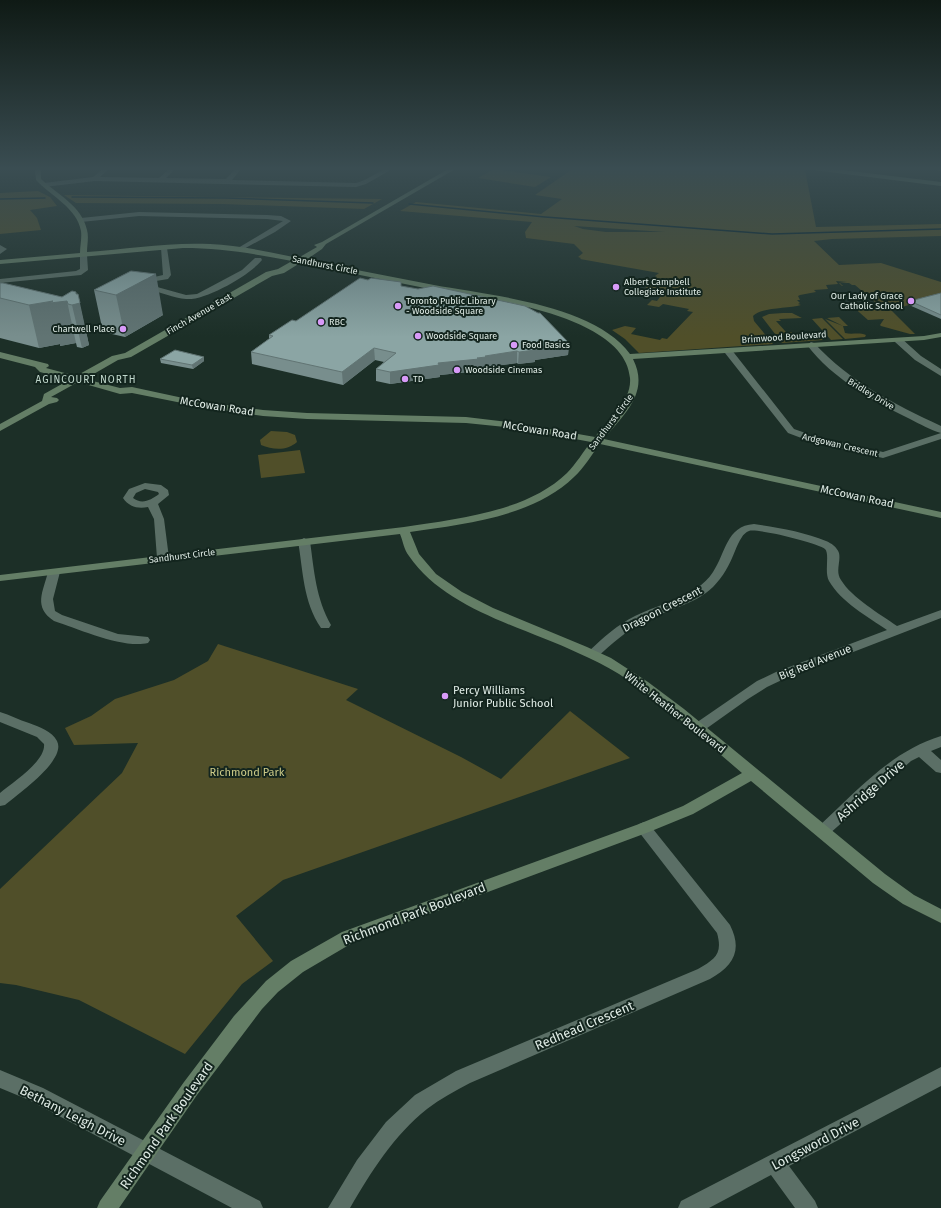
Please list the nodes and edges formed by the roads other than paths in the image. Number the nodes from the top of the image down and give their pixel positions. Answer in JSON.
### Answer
{"nodes":[{"id":1,"x":83,"y":224,"type":"edge"},
{"id":2,"x":283,"y":224,"type":"edge"},
{"id":3,"x":356,"y":224,"type":"edge"},
{"id":4,"x":324,"y":243,"type":"junction"},
{"id":5,"x":0,"y":247,"type":"edge"},
{"id":6,"x":164,"y":248,"type":"junction"},
{"id":7,"x":240,"y":249,"type":"junction"},
{"id":8,"x":0,"y":252,"type":"edge"},
{"id":9,"x":83,"y":255,"type":"junction"},
{"id":10,"x":290,"y":258,"type":"junction"},
{"id":11,"x":258,"y":260,"type":"dead end"},
{"id":12,"x":300,"y":260,"type":"junction"},
{"id":13,"x":0,"y":262,"type":"edge"},
{"id":14,"x":269,"y":274,"type":"junction"},
{"id":15,"x":143,"y":280,"type":"edge"},
{"id":16,"x":0,"y":281,"type":"edge"},
{"id":17,"x":152,"y":284,"type":"junction"},
{"id":18,"x":140,"y":288,"type":"edge"},
{"id":19,"x":941,"y":335,"type":"edge"},
{"id":20,"x":898,"y":340,"type":"junction"},
{"id":21,"x":811,"y":345,"type":"junction"},
{"id":22,"x":728,"y":351,"type":"junction"},
{"id":23,"x":128,"y":354,"type":"junction"},
{"id":24,"x":0,"y":355,"type":"edge"},
{"id":25,"x":628,"y":357,"type":"junction"},
{"id":26,"x":38,"y":365,"type":"junction"},
{"id":27,"x":941,"y":373,"type":"edge"},
{"id":28,"x":97,"y":377,"type":"junction"},
{"id":29,"x":87,"y":379,"type":"junction"},
{"id":30,"x":77,"y":380,"type":"junction"},
{"id":31,"x":132,"y":390,"type":"junction"},
{"id":32,"x":46,"y":402,"type":"junction"},
{"id":33,"x":0,"y":428,"type":"edge"},
{"id":34,"x":941,"y":430,"type":"edge"},
{"id":35,"x":941,"y":436,"type":"edge"},
{"id":36,"x":598,"y":440,"type":"junction"},
{"id":37,"x":152,"y":503,"type":"dead end"},
{"id":38,"x":941,"y":515,"type":"edge"},
{"id":39,"x":404,"y":530,"type":"junction"},
{"id":40,"x":304,"y":541,"type":"junction"},
{"id":41,"x":163,"y":558,"type":"junction"},
{"id":42,"x":54,"y":572,"type":"junction"},
{"id":43,"x":0,"y":578,"type":"edge"},
{"id":44,"x":941,"y":614,"type":"edge"},
{"id":45,"x":324,"y":625,"type":"dead end"},
{"id":46,"x":896,"y":631,"type":"junction"},
{"id":47,"x":144,"y":640,"type":"dead end"},
{"id":48,"x":593,"y":654,"type":"junction"},
{"id":49,"x":0,"y":717,"type":"edge"},
{"id":50,"x":698,"y":728,"type":"junction"},
{"id":51,"x":941,"y":741,"type":"edge"},
{"id":52,"x":920,"y":750,"type":"junction"},
{"id":53,"x":941,"y":768,"type":"edge"},
{"id":54,"x":752,"y":774,"type":"junction"},
{"id":55,"x":0,"y":801,"type":"edge"},
{"id":56,"x":644,"y":828,"type":"junction"},
{"id":57,"x":823,"y":831,"type":"junction"},
{"id":58,"x":941,"y":916,"type":"edge"},
{"id":59,"x":941,"y":1076,"type":"edge"},
{"id":60,"x":0,"y":1079,"type":"edge"},
{"id":61,"x":146,"y":1153,"type":"junction"},
{"id":62,"x":775,"y":1164,"type":"junction"},
{"id":63,"x":107,"y":1208,"type":"edge"},
{"id":64,"x":253,"y":1208,"type":"edge"},
{"id":65,"x":338,"y":1208,"type":"edge"},
{"id":66,"x":688,"y":1208,"type":"edge"},
{"id":67,"x":808,"y":1208,"type":"edge"}],
"edges":[{"from":1,"to":9,"type":"street"},
{"from":2,"to":7,"type":"street"},
{"from":3,"to":4,"type":"street","name":"Finch Avenue East"},
{"from":4,"to":10,"type":"street","name":"Finch Avenue East"},
{"from":4,"to":12,"type":"street","name":"Finch Avenue East"},
{"from":5,"to":8,"type":"street"},
{"from":6,"to":7,"type":"street","name":"Sandhurst Circle"},
{"from":6,"to":9,"type":"street","name":"Sandhurst Circle"},
{"from":6,"to":17,"type":"street"},
{"from":7,"to":10,"type":"street","name":"Sandhurst Circle"},
{"from":9,"to":13,"type":"street","name":"Sandhurst Circle"},
{"from":9,"to":16,"type":"street"},
{"from":10,"to":12,"type":"street","name":"Sandhurst Circle"},
{"from":10,"to":14,"type":"street","name":"Finch Avenue East"},
{"from":11,"to":17,"type":"street"},
{"from":12,"to":14,"type":"street","name":"Finch Avenue East"},
{"from":12,"to":25,"type":"street","name":"Sandhurst Circle"},
{"from":14,"to":23,"type":"street","name":"Finch Avenue East"},
{"from":15,"to":17,"type":"street"},
{"from":17,"to":18,"type":"street"},
{"from":19,"to":20,"type":"street","name":"Brimwood Boulevard"},
{"from":20,"to":21,"type":"street","name":"Brimwood Boulevard"},
{"from":20,"to":27,"type":"street"},
{"from":21,"to":22,"type":"street","name":"Brimwood Boulevard"},
{"from":21,"to":34,"type":"street","name":"Bridley Drive"},
{"from":22,"to":25,"type":"street","name":"Brimwood Boulevard"},
{"from":22,"to":35,"type":"street","name":"Ardgowan Crescent"},
{"from":23,"to":28,"type":"street","name":"Finch Avenue East"},
{"from":23,"to":29,"type":"street","name":"Finch Avenue East"},
{"from":24,"to":26,"type":"street","name":"McCowan Road"},
{"from":25,"to":36,"type":"street","name":"Sandhurst Circle"},
{"from":26,"to":29,"type":"street","name":"McCowan Road"},
{"from":26,"to":30,"type":"street","name":"McCowan Road"},
{"from":28,"to":29,"type":"street","name":"Finch Avenue East"},
{"from":28,"to":31,"type":"street","name":"McCowan Road"},
{"from":29,"to":30,"type":"street","name":"McCowan Road"},
{"from":29,"to":31,"type":"street","name":"McCowan Road"},
{"from":29,"to":32,"type":"street","name":"Finch Avenue East"},
{"from":30,"to":32,"type":"street","name":"Finch Avenue East"},
{"from":31,"to":36,"type":"street","name":"McCowan Road"},
{"from":32,"to":33,"type":"street","name":"Finch Avenue East"},
{"from":36,"to":38,"type":"street","name":"McCowan Road"},
{"from":36,"to":39,"type":"street","name":"Sandhurst Circle"},
{"from":37,"to":41,"type":"street"},
{"from":39,"to":40,"type":"street","name":"Sandhurst Circle"},
{"from":39,"to":48,"type":"street","name":"White Heather Boulevard"},
{"from":40,"to":41,"type":"street","name":"Sandhurst Circle"},
{"from":40,"to":45,"type":"street"},
{"from":41,"to":42,"type":"street","name":"Sandhurst Circle"},
{"from":42,"to":43,"type":"street","name":"Sandhurst Circle"},
{"from":42,"to":47,"type":"street"},
{"from":44,"to":46,"type":"street","name":"Big Red Avenue"},
{"from":46,"to":48,"type":"street","name":"Dragoon Crescent"},
{"from":46,"to":50,"type":"street","name":"Big Red Avenue"},
{"from":48,"to":50,"type":"street","name":"White Heather Boulevard"},
{"from":49,"to":55,"type":"street"},
{"from":50,"to":54,"type":"street","name":"White Heather Boulevard"},
{"from":51,"to":52,"type":"street","name":"Ashridge Drive"},
{"from":52,"to":53,"type":"street"},
{"from":52,"to":57,"type":"street","name":"Ashridge Drive"},
{"from":54,"to":56,"type":"street","name":"Richmond Park Boulevard"},
{"from":54,"to":57,"type":"street","name":"White Heather Boulevard"},
{"from":56,"to":61,"type":"street","name":"Richmond Park Boulevard"},
{"from":56,"to":65,"type":"street","name":"Redhead Crescent"},
{"from":57,"to":58,"type":"street","name":"White Heather Boulevard"},
{"from":59,"to":62,"type":"street","name":"Longsword Drive"},
{"from":60,"to":61,"type":"street","name":"Bethany Leigh Drive"},
{"from":61,"to":63,"type":"street","name":"Richmond Park Boulevard"},
{"from":61,"to":64,"type":"street"},
{"from":62,"to":66,"type":"street","name":"Longsword Drive"},
{"from":62,"to":67,"type":"street"}]}
